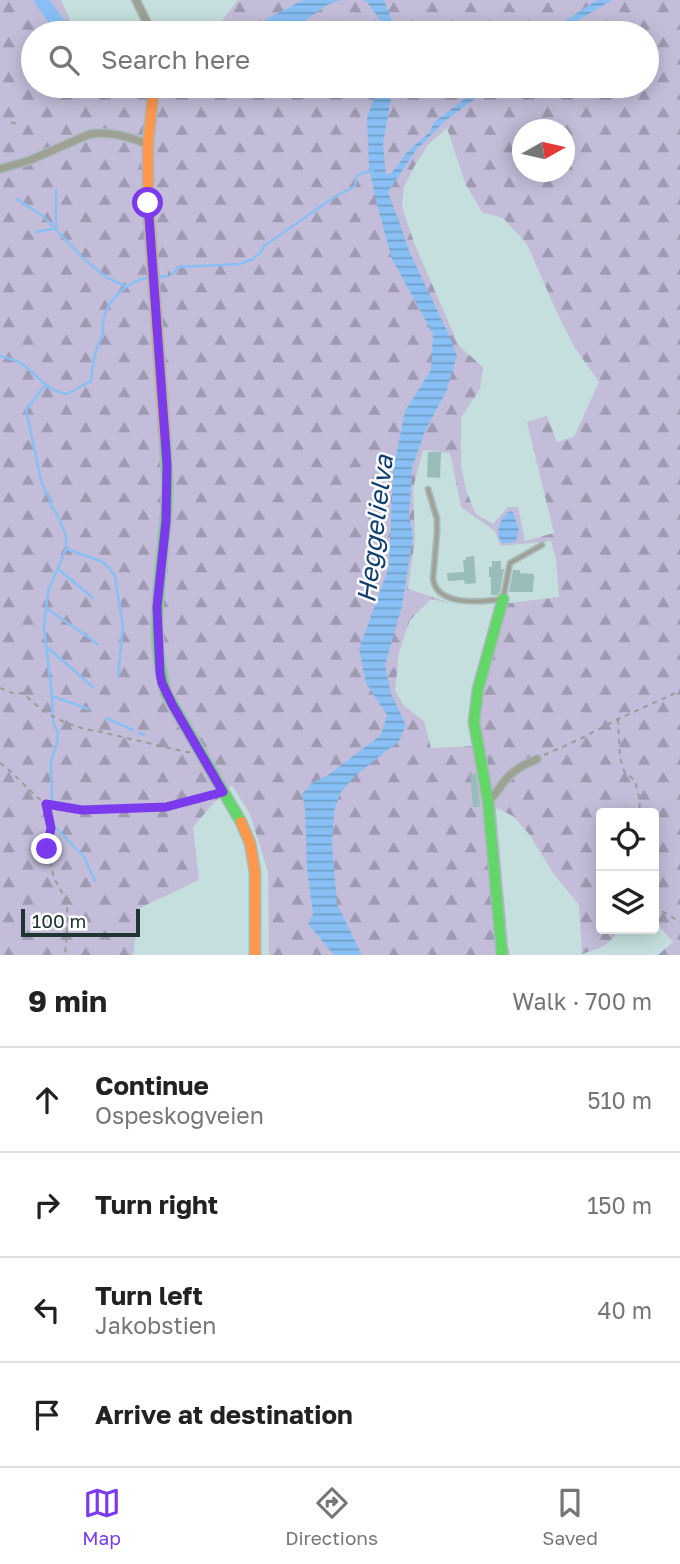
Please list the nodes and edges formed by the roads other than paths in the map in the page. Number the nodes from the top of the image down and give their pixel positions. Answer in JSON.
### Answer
{"nodes":[{"id":1,"x":136,"y":0,"type":"edge"},
{"id":2,"x":146,"y":21,"type":"edge"},
{"id":3,"x":153,"y":98,"type":"edge"},
{"id":4,"x":148,"y":144,"type":"junction"},
{"id":5,"x":0,"y":169,"type":"edge"},
{"id":6,"x":428,"y":489,"type":"dead end"},
{"id":7,"x":542,"y":545,"type":"dead end"},
{"id":8,"x":503,"y":599,"type":"junction"},
{"id":9,"x":537,"y":759,"type":"road end"},
{"id":10,"x":488,"y":801,"type":"junction"},
{"id":11,"x":255,"y":955,"type":"edge"},
{"id":12,"x":502,"y":955,"type":"edge"}],
"edges":[{"from":1,"to":2,"type":"street"},
{"from":3,"to":4,"type":"street"},
{"from":4,"to":5,"type":"street"},
{"from":4,"to":11,"type":"street"},
{"from":6,"to":8,"type":"lane"},
{"from":7,"to":8,"type":"lane"},
{"from":8,"to":10,"type":"street"},
{"from":9,"to":10,"type":"street"},
{"from":10,"to":12,"type":"street"}]}
